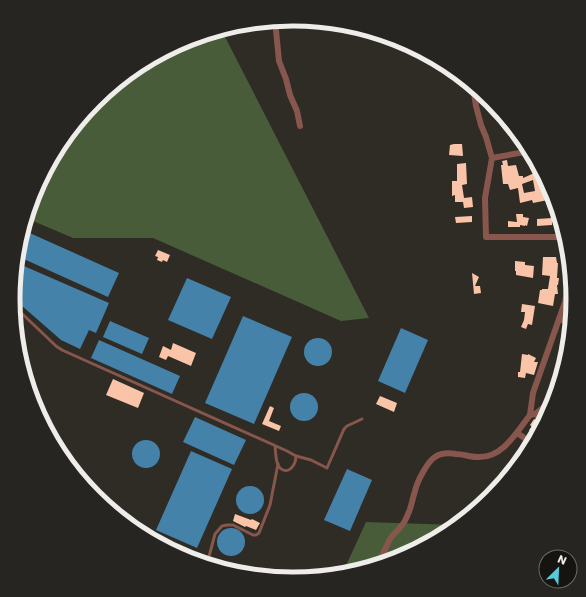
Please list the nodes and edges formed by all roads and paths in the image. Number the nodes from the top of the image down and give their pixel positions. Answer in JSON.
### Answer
{"nodes":[{"id":1,"x":276,"y":26,"type":"edge"},
{"id":2,"x":474,"y":94,"type":"edge"},
{"id":3,"x":300,"y":126,"type":"dead end"},
{"id":4,"x":523,"y":152,"type":"edge"},
{"id":5,"x":492,"y":158,"type":"junction"},
{"id":6,"x":559,"y":237,"type":"edge"},
{"id":7,"x":566,"y":297,"type":"edge"},
{"id":8,"x":21,"y":312,"type":"edge"},
{"id":9,"x":559,"y":319,"type":"junction"},
{"id":10,"x":565,"y":320,"type":"edge"},
{"id":11,"x":544,"y":406,"type":"edge"},
{"id":12,"x":532,"y":414,"type":"junction"},
{"id":13,"x":539,"y":417,"type":"edge"},
{"id":14,"x":362,"y":419,"type":"dead end"},
{"id":15,"x":516,"y":434,"type":"junction"},
{"id":16,"x":526,"y":440,"type":"edge"},
{"id":17,"x":275,"y":446,"type":"junction"},
{"id":18,"x":296,"y":456,"type":"junction"},
{"id":19,"x":278,"y":464,"type":"junction"},
{"id":20,"x":382,"y":557,"type":"edge"},
{"id":21,"x":209,"y":558,"type":"edge"}],
"edges":[{"from":1,"to":3,"type":"street"},
{"from":2,"to":5,"type":"street"},
{"from":4,"to":5,"type":"street"},
{"from":5,"to":6,"type":"street"},
{"from":7,"to":9,"type":"street"},
{"from":8,"to":17,"type":"lane"},
{"from":9,"to":10,"type":"street"},
{"from":9,"to":12,"type":"street"},
{"from":11,"to":12,"type":"street"},
{"from":12,"to":13,"type":"street"},
{"from":12,"to":15,"type":"street"},
{"from":14,"to":18,"type":"lane"},
{"from":15,"to":16,"type":"street"},
{"from":15,"to":20,"type":"street"},
{"from":17,"to":18,"type":"lane"},
{"from":17,"to":19,"type":"lane"},
{"from":18,"to":19,"type":"lane"},
{"from":19,"to":21,"type":"lane"}]}
